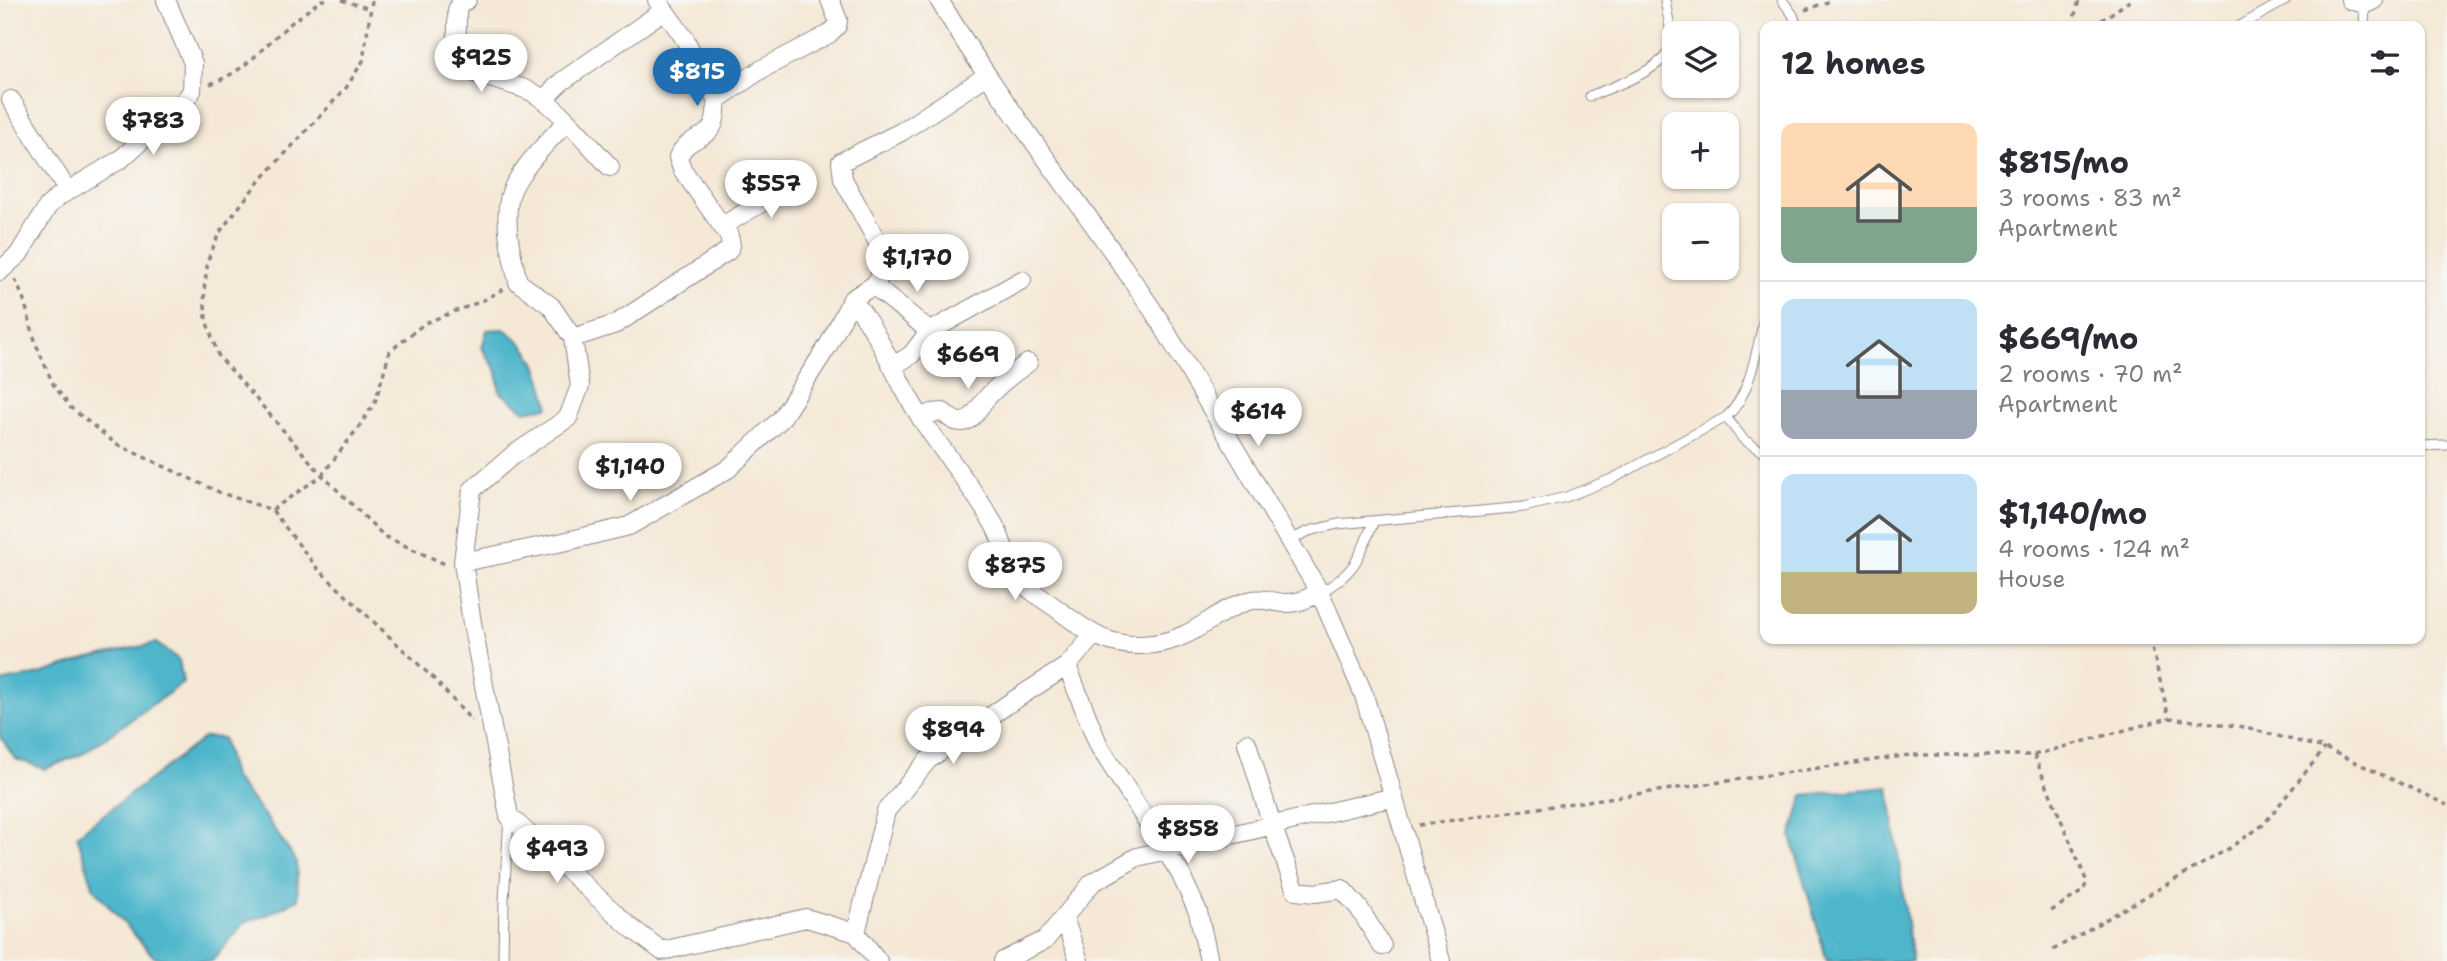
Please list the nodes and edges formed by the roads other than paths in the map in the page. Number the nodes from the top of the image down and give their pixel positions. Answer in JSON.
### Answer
{"nodes":[{"id":1,"x":166,"y":0,"type":"edge"},
{"id":2,"x":467,"y":0,"type":"edge"},
{"id":3,"x":830,"y":0,"type":"edge"},
{"id":4,"x":939,"y":0,"type":"edge"},
{"id":5,"x":1665,"y":0,"type":"edge"},
{"id":6,"x":1782,"y":0,"type":"edge"},
{"id":7,"x":2286,"y":0,"type":"edge"},
{"id":8,"x":2363,"y":1,"type":"edge"},
{"id":9,"x":660,"y":6,"type":"edge"},
{"id":10,"x":1795,"y":21,"type":"edge"},
{"id":11,"x":2249,"y":21,"type":"edge"},
{"id":12,"x":2364,"y":21,"type":"edge"},
{"id":13,"x":986,"y":76,"type":"junction"},
{"id":14,"x":1590,"y":96,"type":"dead end"},
{"id":15,"x":11,"y":100,"type":"dead end"},
{"id":16,"x":543,"y":100,"type":"junction"},
{"id":17,"x":716,"y":100,"type":"junction"},
{"id":18,"x":567,"y":121,"type":"junction"},
{"id":19,"x":610,"y":167,"type":"dead end"},
{"id":20,"x":798,"y":181,"type":"dead end"},
{"id":21,"x":67,"y":190,"type":"junction"},
{"id":22,"x":724,"y":225,"type":"junction"},
{"id":23,"x":4,"y":267,"type":"edge"},
{"id":24,"x":1021,"y":280,"type":"dead end"},
{"id":25,"x":874,"y":285,"type":"junction"},
{"id":26,"x":852,"y":299,"type":"junction"},
{"id":27,"x":929,"y":332,"type":"junction"},
{"id":28,"x":1760,"y":334,"type":"edge"},
{"id":29,"x":573,"y":338,"type":"junction"},
{"id":30,"x":1028,"y":363,"type":"dead end"},
{"id":31,"x":892,"y":366,"type":"junction"},
{"id":32,"x":1726,"y":417,"type":"junction"},
{"id":33,"x":921,"y":419,"type":"junction"},
{"id":34,"x":2447,"y":445,"type":"edge"},
{"id":35,"x":2425,"y":446,"type":"edge"},
{"id":36,"x":1760,"y":450,"type":"edge"},
{"id":37,"x":1374,"y":521,"type":"junction"},
{"id":38,"x":1290,"y":540,"type":"junction"},
{"id":39,"x":463,"y":562,"type":"junction"},
{"id":40,"x":1320,"y":593,"type":"junction"},
{"id":41,"x":1093,"y":636,"type":"junction"},
{"id":42,"x":1067,"y":666,"type":"junction"},
{"id":43,"x":1247,"y":743,"type":"dead end"},
{"id":44,"x":1394,"y":797,"type":"junction"},
{"id":45,"x":509,"y":816,"type":"junction"},
{"id":46,"x":1272,"y":825,"type":"junction"},
{"id":47,"x":1165,"y":851,"type":"junction"},
{"id":48,"x":1065,"y":918,"type":"junction"},
{"id":49,"x":856,"y":933,"type":"junction"},
{"id":50,"x":1382,"y":946,"type":"dead end"},
{"id":51,"x":503,"y":961,"type":"edge"},
{"id":52,"x":878,"y":961,"type":"edge"},
{"id":53,"x":1003,"y":961,"type":"edge"},
{"id":54,"x":1079,"y":961,"type":"edge"},
{"id":55,"x":1209,"y":961,"type":"edge"},
{"id":56,"x":1441,"y":961,"type":"edge"}],
"edges":[{"from":1,"to":21,"type":"street"},
{"from":2,"to":16,"type":"street"},
{"from":3,"to":17,"type":"street"},
{"from":4,"to":13,"type":"street"},
{"from":5,"to":14,"type":"lane"},
{"from":6,"to":10,"type":"lane"},
{"from":7,"to":11,"type":"lane"},
{"from":8,"to":12,"type":"lane"},
{"from":9,"to":16,"type":"street"},
{"from":9,"to":17,"type":"street"},
{"from":13,"to":25,"type":"street"},
{"from":13,"to":38,"type":"street"},
{"from":15,"to":21,"type":"street"},
{"from":16,"to":18,"type":"street"},
{"from":17,"to":22,"type":"street"},
{"from":18,"to":19,"type":"street"},
{"from":18,"to":29,"type":"street"},
{"from":20,"to":22,"type":"street"},
{"from":21,"to":23,"type":"street"},
{"from":22,"to":29,"type":"street"},
{"from":24,"to":27,"type":"street"},
{"from":25,"to":26,"type":"street"},
{"from":25,"to":27,"type":"street"},
{"from":26,"to":31,"type":"street"},
{"from":26,"to":39,"type":"street"},
{"from":27,"to":31,"type":"street"},
{"from":28,"to":32,"type":"lane"},
{"from":29,"to":39,"type":"street"},
{"from":30,"to":33,"type":"street"},
{"from":31,"to":33,"type":"street"},
{"from":32,"to":36,"type":"lane"},
{"from":32,"to":37,"type":"lane"},
{"from":33,"to":41,"type":"street"},
{"from":34,"to":35,"type":"lane"},
{"from":37,"to":38,"type":"lane"},
{"from":37,"to":40,"type":"lane"},
{"from":38,"to":40,"type":"street"},
{"from":39,"to":45,"type":"street"},
{"from":40,"to":41,"type":"street"},
{"from":40,"to":44,"type":"street"},
{"from":41,"to":42,"type":"street"},
{"from":42,"to":47,"type":"street"},
{"from":42,"to":49,"type":"street"},
{"from":43,"to":46,"type":"street"},
{"from":44,"to":46,"type":"street"},
{"from":44,"to":56,"type":"street"},
{"from":45,"to":49,"type":"street"},
{"from":45,"to":51,"type":"lane"},
{"from":46,"to":47,"type":"street"},
{"from":46,"to":50,"type":"street"},
{"from":47,"to":48,"type":"street"},
{"from":47,"to":55,"type":"street"},
{"from":48,"to":53,"type":"street"},
{"from":48,"to":54,"type":"street"},
{"from":49,"to":52,"type":"street"}]}
